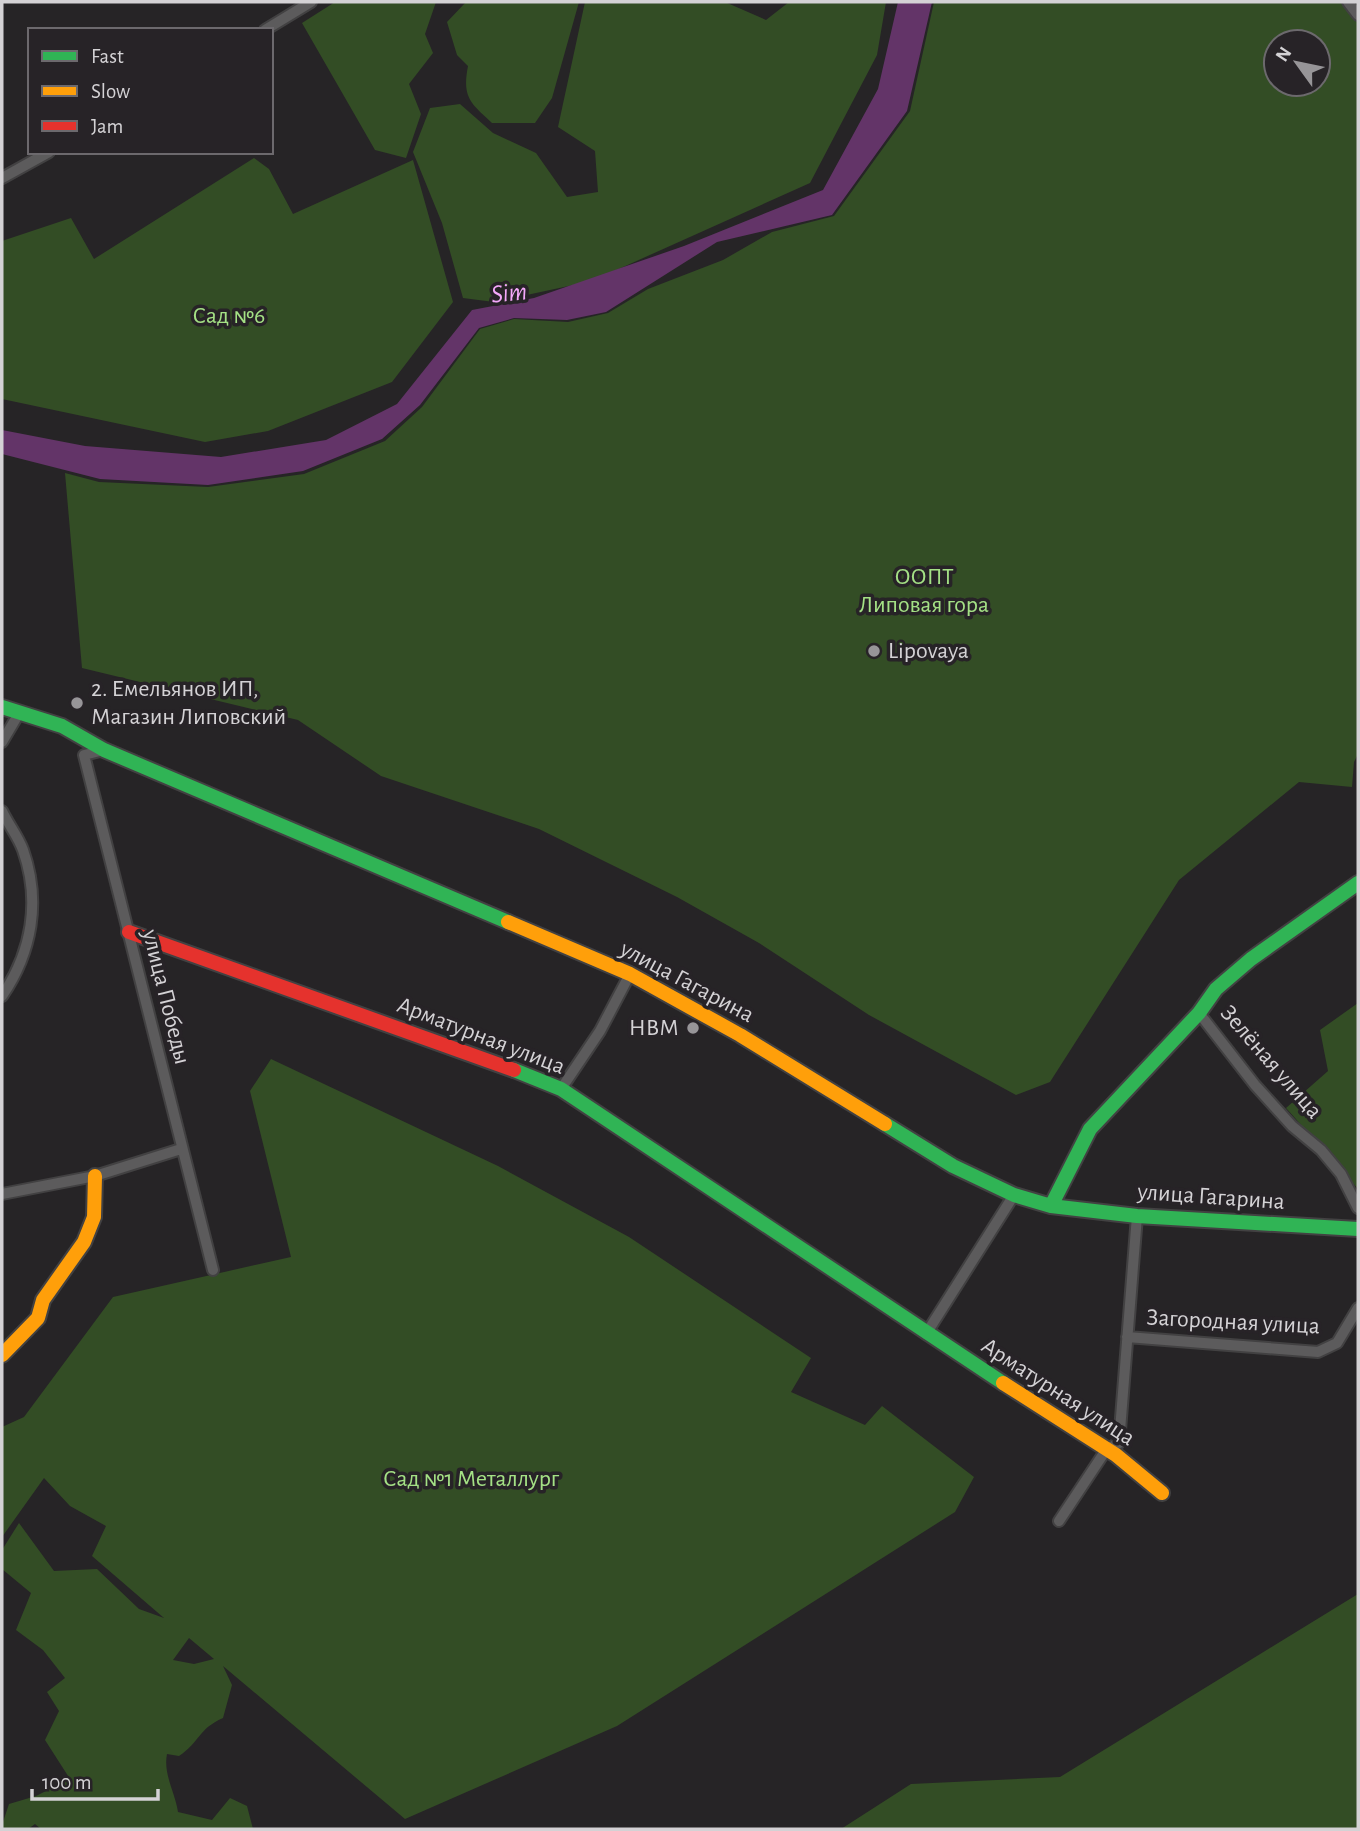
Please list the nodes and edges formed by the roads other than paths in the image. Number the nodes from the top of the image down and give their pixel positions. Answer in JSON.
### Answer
{"nodes":[{"id":1,"x":310,"y":2,"type":"edge"},
{"id":2,"x":1348,"y":2,"type":"edge"},
{"id":3,"x":1358,"y":15,"type":"edge"},
{"id":4,"x":267,"y":28,"type":"edge"},
{"id":5,"x":45,"y":154,"type":"edge"},
{"id":6,"x":2,"y":178,"type":"edge"},
{"id":7,"x":2,"y":707,"type":"edge"},
{"id":8,"x":18,"y":715,"type":"junction"},
{"id":9,"x":2,"y":742,"type":"edge"},
{"id":10,"x":104,"y":750,"type":"junction"},
{"id":11,"x":2,"y":811,"type":"edge"},
{"id":12,"x":1358,"y":883,"type":"edge"},
{"id":13,"x":129,"y":932,"type":"junction"},
{"id":14,"x":630,"y":974,"type":"junction"},
{"id":15,"x":2,"y":996,"type":"edge"},
{"id":16,"x":1199,"y":1013,"type":"junction"},
{"id":17,"x":561,"y":1089,"type":"junction"},
{"id":18,"x":181,"y":1149,"type":"junction"},
{"id":19,"x":95,"y":1176,"type":"junction"},
{"id":20,"x":2,"y":1194,"type":"edge"},
{"id":21,"x":1014,"y":1195,"type":"junction"},
{"id":22,"x":1051,"y":1206,"type":"junction"},
{"id":23,"x":1358,"y":1208,"type":"edge"},
{"id":24,"x":1137,"y":1216,"type":"junction"},
{"id":25,"x":1358,"y":1229,"type":"edge"},
{"id":26,"x":213,"y":1270,"type":"dead end"},
{"id":27,"x":1358,"y":1308,"type":"edge"},
{"id":28,"x":926,"y":1334,"type":"junction"},
{"id":29,"x":1127,"y":1337,"type":"junction"},
{"id":30,"x":2,"y":1355,"type":"edge"},
{"id":31,"x":1106,"y":1450,"type":"junction"},
{"id":32,"x":1161,"y":1493,"type":"dead end"},
{"id":33,"x":1059,"y":1521,"type":"dead end"}],
"edges":[{"from":1,"to":4,"type":"street"},
{"from":2,"to":3,"type":"street"},
{"from":5,"to":6,"type":"street"},
{"from":7,"to":8,"type":"street","name":"улица Гагарина"},
{"from":8,"to":9,"type":"street"},
{"from":8,"to":10,"type":"street","name":"улица Гагарина"},
{"from":10,"to":13,"type":"street","name":"улица Победы"},
{"from":10,"to":14,"type":"street","name":"улица Гагарина"},
{"from":11,"to":15,"type":"street"},
{"from":12,"to":16,"type":"street","name":"Зелёная улица"},
{"from":13,"to":17,"type":"street","name":"Арматурная улица"},
{"from":13,"to":18,"type":"street","name":"улица Победы"},
{"from":14,"to":17,"type":"street"},
{"from":14,"to":21,"type":"street","name":"улица Гагарина"},
{"from":16,"to":22,"type":"street","name":"Зелёная улица"},
{"from":16,"to":23,"type":"street","name":"Зелёная улица"},
{"from":17,"to":28,"type":"street","name":"Арматурная улица"},
{"from":18,"to":19,"type":"street"},
{"from":18,"to":26,"type":"street","name":"улица Победы"},
{"from":19,"to":20,"type":"street"},
{"from":19,"to":30,"type":"street"},
{"from":21,"to":22,"type":"street","name":"улица Гагарина"},
{"from":21,"to":28,"type":"street"},
{"from":22,"to":24,"type":"street","name":"улица Гагарина"},
{"from":24,"to":25,"type":"street","name":"улица Гагарина"},
{"from":24,"to":29,"type":"street","name":"Загородная улица"},
{"from":27,"to":29,"type":"street","name":"Загородная улица"},
{"from":28,"to":31,"type":"street","name":"Арматурная улица"},
{"from":29,"to":31,"type":"street","name":"Загородная улица"},
{"from":31,"to":32,"type":"street","name":"Арматурная улица"},
{"from":31,"to":33,"type":"street","name":"Загородная улица"}]}
